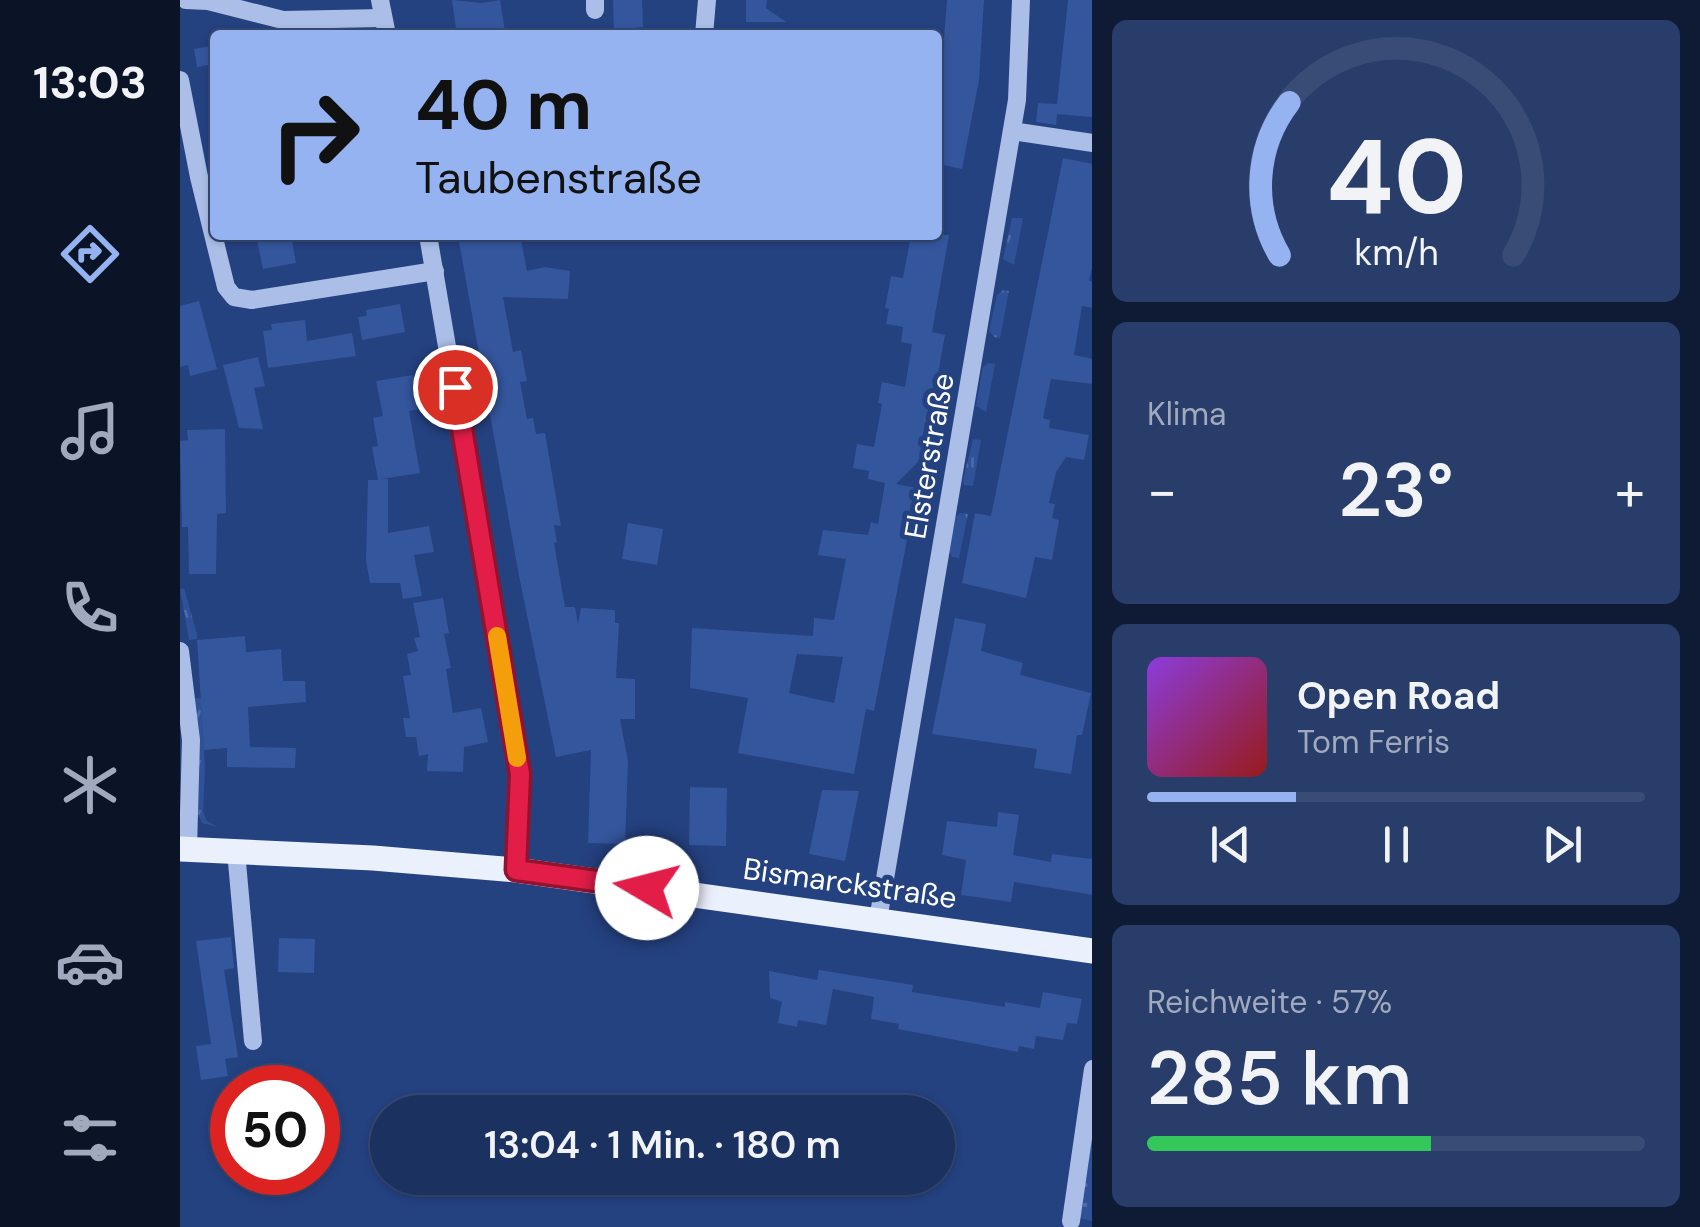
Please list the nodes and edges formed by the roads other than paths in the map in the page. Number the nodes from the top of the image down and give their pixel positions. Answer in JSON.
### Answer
{"nodes":[{"id":1,"x":706,"y":0,"type":"edge"},
{"id":2,"x":1021,"y":0,"type":"edge"},
{"id":3,"x":182,"y":1,"type":"edge"},
{"id":4,"x":383,"y":18,"type":"edge"},
{"id":5,"x":704,"y":30,"type":"edge"},
{"id":6,"x":180,"y":80,"type":"edge"},
{"id":7,"x":1012,"y":130,"type":"junction"},
{"id":8,"x":1092,"y":142,"type":"edge"},
{"id":9,"x":210,"y":215,"type":"edge"},
{"id":10,"x":216,"y":240,"type":"edge"},
{"id":11,"x":429,"y":240,"type":"edge"},
{"id":12,"x":435,"y":271,"type":"junction"},
{"id":13,"x":180,"y":651,"type":"edge"},
{"id":14,"x":184,"y":850,"type":"edge"},
{"id":15,"x":236,"y":851,"type":"junction"},
{"id":16,"x":516,"y":870,"type":"junction"},
{"id":17,"x":878,"y":920,"type":"junction"},
{"id":18,"x":1092,"y":951,"type":"edge"},
{"id":19,"x":253,"y":1042,"type":"dead end"},
{"id":20,"x":1092,"y":1069,"type":"edge"},
{"id":21,"x":1071,"y":1222,"type":"dead end"}],
"edges":[{"from":1,"to":5,"type":"street"},
{"from":2,"to":7,"type":"street","name":"Elsterstraße"},
{"from":3,"to":4,"type":"street"},
{"from":6,"to":9,"type":"street"},
{"from":7,"to":8,"type":"street"},
{"from":7,"to":17,"type":"street","name":"Elsterstraße"},
{"from":10,"to":12,"type":"street"},
{"from":11,"to":12,"type":"street"},
{"from":12,"to":16,"type":"street"},
{"from":13,"to":14,"type":"street"},
{"from":14,"to":15,"type":"main road","name":"Bismarckstraße"},
{"from":15,"to":16,"type":"main road","name":"Bismarckstraße"},
{"from":15,"to":19,"type":"street"},
{"from":16,"to":17,"type":"main road","name":"Bismarckstraße"},
{"from":17,"to":18,"type":"main road","name":"Bismarckstraße"},
{"from":20,"to":21,"type":"street"}]}
